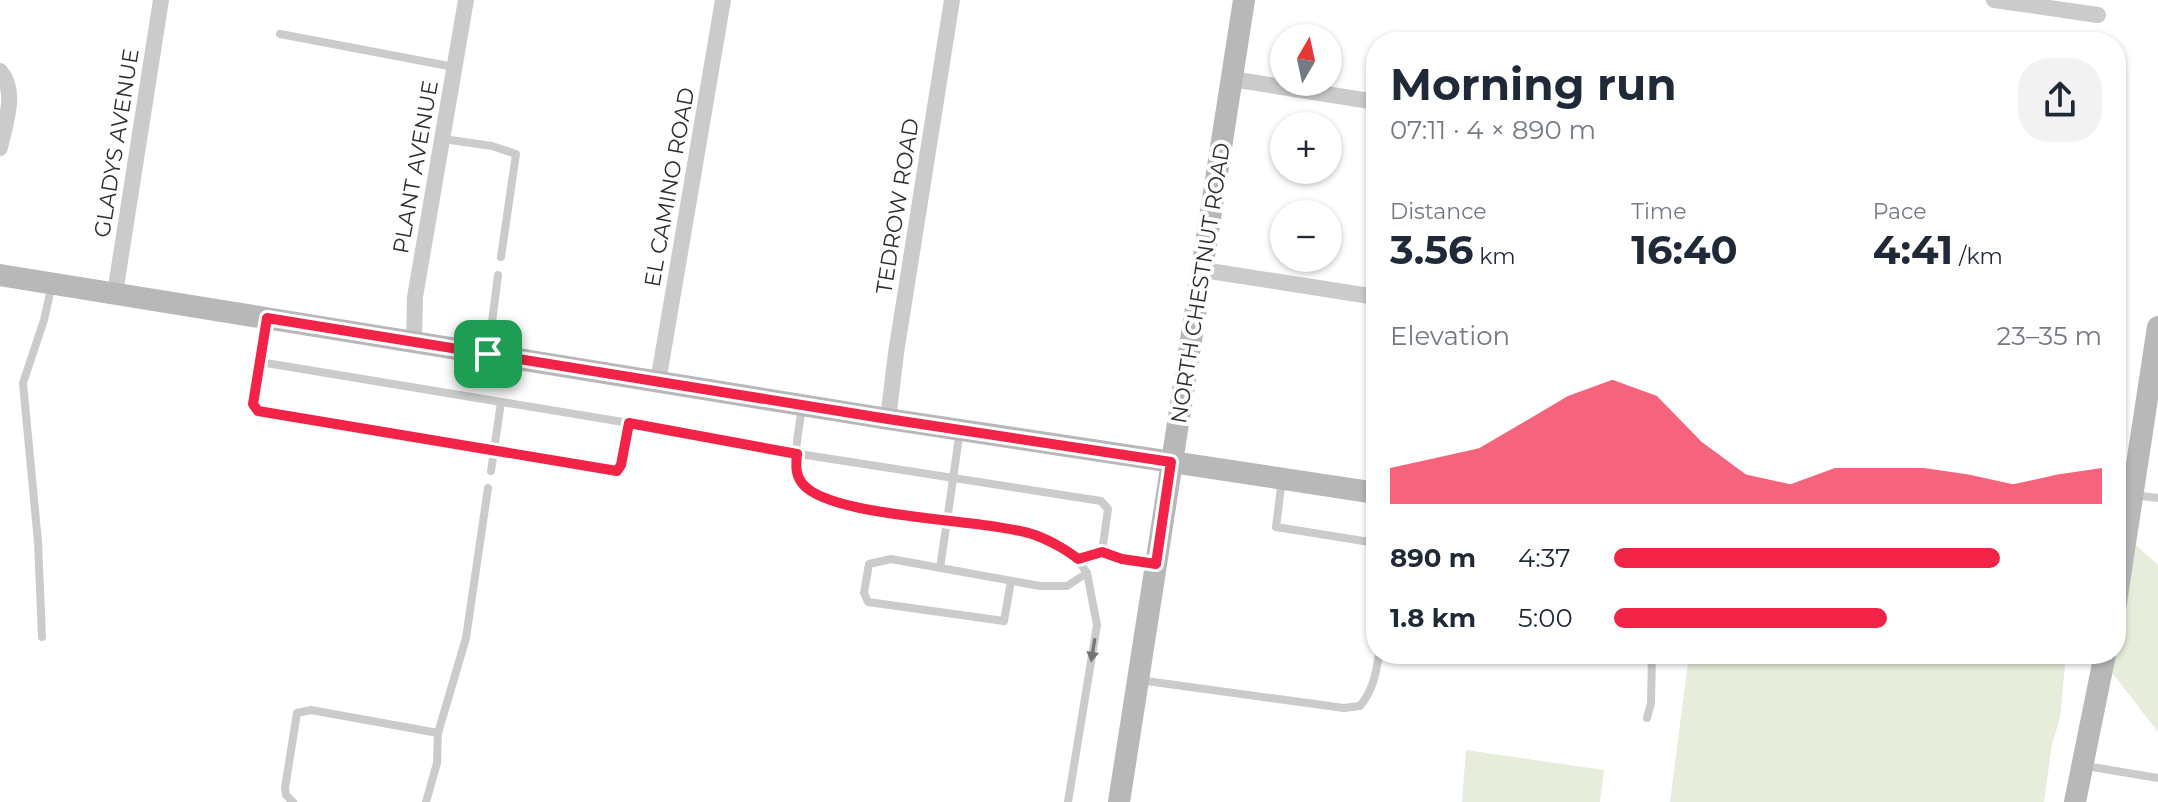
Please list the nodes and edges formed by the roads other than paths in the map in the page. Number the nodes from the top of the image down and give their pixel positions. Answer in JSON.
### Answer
{"nodes":[{"id":1,"x":161,"y":0,"type":"edge"},
{"id":2,"x":466,"y":0,"type":"edge"},
{"id":3,"x":723,"y":0,"type":"edge"},
{"id":4,"x":952,"y":0,"type":"edge"},
{"id":5,"x":1244,"y":0,"type":"edge"},
{"id":6,"x":1994,"y":0,"type":"edge"},
{"id":7,"x":2030,"y":3,"type":"edge"},
{"id":8,"x":2098,"y":15,"type":"dead end"},
{"id":9,"x":280,"y":34,"type":"dead end"},
{"id":10,"x":455,"y":67,"type":"junction"},
{"id":11,"x":0,"y":71,"type":"edge"},
{"id":12,"x":1232,"y":79,"type":"junction"},
{"id":13,"x":1366,"y":100,"type":"edge"},
{"id":14,"x":443,"y":139,"type":"junction"},
{"id":15,"x":0,"y":148,"type":"edge"},
{"id":16,"x":501,"y":257,"type":"dead end"},
{"id":17,"x":1203,"y":270,"type":"junction"},
{"id":18,"x":0,"y":275,"type":"edge"},
{"id":19,"x":498,"y":275,"type":"dead end"},
{"id":20,"x":52,"y":283,"type":"junction"},
{"id":21,"x":115,"y":293,"type":"junction"},
{"id":22,"x":1366,"y":295,"type":"edge"},
{"id":23,"x":267,"y":318,"type":"junction"},
{"id":24,"x":2158,"y":327,"type":"edge"},
{"id":25,"x":414,"y":342,"type":"junction"},
{"id":26,"x":488,"y":354,"type":"junction"},
{"id":27,"x":260,"y":362,"type":"junction"},
{"id":28,"x":658,"y":382,"type":"junction"},
{"id":29,"x":501,"y":402,"type":"junction"},
{"id":30,"x":802,"y":405,"type":"junction"},
{"id":31,"x":888,"y":419,"type":"junction"},
{"id":32,"x":629,"y":423,"type":"junction"},
{"id":33,"x":960,"y":430,"type":"junction"},
{"id":34,"x":494,"y":449,"type":"junction"},
{"id":35,"x":797,"y":454,"type":"junction"},
{"id":36,"x":1171,"y":462,"type":"junction"},
{"id":37,"x":491,"y":471,"type":"dead end"},
{"id":38,"x":1282,"y":478,"type":"junction"},
{"id":39,"x":953,"y":479,"type":"junction"},
{"id":40,"x":488,"y":488,"type":"dead end"},
{"id":41,"x":1366,"y":491,"type":"edge"},
{"id":42,"x":2133,"y":495,"type":"junction"},
{"id":43,"x":2158,"y":498,"type":"edge"},
{"id":44,"x":947,"y":521,"type":"junction"},
{"id":45,"x":2126,"y":539,"type":"edge"},
{"id":46,"x":1366,"y":541,"type":"edge"},
{"id":47,"x":1102,"y":552,"type":"junction"},
{"id":48,"x":1078,"y":559,"type":"junction"},
{"id":49,"x":1156,"y":564,"type":"junction"},
{"id":50,"x":940,"y":568,"type":"junction"},
{"id":51,"x":1087,"y":573,"type":"junction"},
{"id":52,"x":1011,"y":581,"type":"junction"},
{"id":53,"x":42,"y":637,"type":"dead end"},
{"id":54,"x":1377,"y":664,"type":"edge"},
{"id":55,"x":1652,"y":664,"type":"edge"},
{"id":56,"x":2103,"y":664,"type":"edge"},
{"id":57,"x":1138,"y":680,"type":"junction"},
{"id":58,"x":1647,"y":718,"type":"dead end"},
{"id":59,"x":438,"y":733,"type":"junction"},
{"id":60,"x":2081,"y":765,"type":"junction"},
{"id":61,"x":2158,"y":778,"type":"edge"},
{"id":62,"x":293,"y":802,"type":"edge"},
{"id":63,"x":426,"y":802,"type":"edge"},
{"id":64,"x":1068,"y":802,"type":"edge"},
{"id":65,"x":1119,"y":802,"type":"edge"},
{"id":66,"x":2075,"y":802,"type":"edge"}],
"edges":[{"from":1,"to":21,"type":"street","name":"GLADYS AVENUE"},
{"from":2,"to":10,"type":"street","name":"PLANT AVENUE"},
{"from":3,"to":28,"type":"street","name":"EL CAMINO ROAD"},
{"from":4,"to":31,"type":"street","name":"TEDROW ROAD"},
{"from":5,"to":12,"type":"street","name":"NORTH CHESTNUT ROAD"},
{"from":6,"to":7,"type":"street"},
{"from":7,"to":8,"type":"street"},
{"from":9,"to":10,"type":"lane"},
{"from":10,"to":14,"type":"street","name":"PLANT AVENUE"},
{"from":11,"to":15,"type":"street"},
{"from":12,"to":13,"type":"street"},
{"from":12,"to":17,"type":"street","name":"NORTH CHESTNUT ROAD"},
{"from":14,"to":16,"type":"lane"},
{"from":14,"to":25,"type":"street","name":"PLANT AVENUE"},
{"from":17,"to":22,"type":"street"},
{"from":17,"to":36,"type":"street","name":"NORTH CHESTNUT ROAD"},
{"from":18,"to":20,"type":"street"},
{"from":19,"to":26,"type":"lane"},
{"from":20,"to":21,"type":"street"},
{"from":20,"to":53,"type":"lane"},
{"from":21,"to":23,"type":"street"},
{"from":23,"to":25,"type":"street"},
{"from":23,"to":27,"type":"lane"},
{"from":24,"to":42,"type":"street"},
{"from":25,"to":26,"type":"street"},
{"from":26,"to":28,"type":"street"},
{"from":27,"to":29,"type":"lane"},
{"from":27,"to":34,"type":"lane"},
{"from":28,"to":30,"type":"street"},
{"from":29,"to":32,"type":"lane"},
{"from":29,"to":34,"type":"lane"},
{"from":30,"to":31,"type":"street"},
{"from":30,"to":35,"type":"lane"},
{"from":31,"to":33,"type":"street"},
{"from":32,"to":34,"type":"lane"},
{"from":32,"to":35,"type":"lane"},
{"from":33,"to":36,"type":"street"},
{"from":33,"to":39,"type":"lane"},
{"from":34,"to":37,"type":"lane"},
{"from":35,"to":39,"type":"lane"},
{"from":35,"to":44,"type":"lane"},
{"from":36,"to":38,"type":"street"},
{"from":36,"to":49,"type":"street","name":"NORTH CHESTNUT ROAD"},
{"from":38,"to":41,"type":"street"},
{"from":38,"to":46,"type":"lane"},
{"from":39,"to":44,"type":"lane"},
{"from":39,"to":47,"type":"lane"},
{"from":40,"to":59,"type":"lane"},
{"from":42,"to":43,"type":"lane"},
{"from":42,"to":45,"type":"street"},
{"from":44,"to":48,"type":"lane"},
{"from":44,"to":50,"type":"lane"},
{"from":47,"to":48,"type":"lane"},
{"from":47,"to":49,"type":"lane"},
{"from":48,"to":51,"type":"lane"},
{"from":49,"to":57,"type":"street","name":"NORTH CHESTNUT ROAD"},
{"from":50,"to":52,"type":"lane"},
{"from":50,"to":52,"type":"lane"},
{"from":51,"to":52,"type":"lane"},
{"from":51,"to":64,"type":"lane","one_way":true},
{"from":54,"to":57,"type":"lane"},
{"from":55,"to":58,"type":"lane"},
{"from":56,"to":60,"type":"street"},
{"from":57,"to":65,"type":"street","name":"NORTH CHESTNUT ROAD"},
{"from":59,"to":62,"type":"lane"},
{"from":59,"to":63,"type":"lane"},
{"from":60,"to":61,"type":"lane"},
{"from":60,"to":66,"type":"street"}]}
